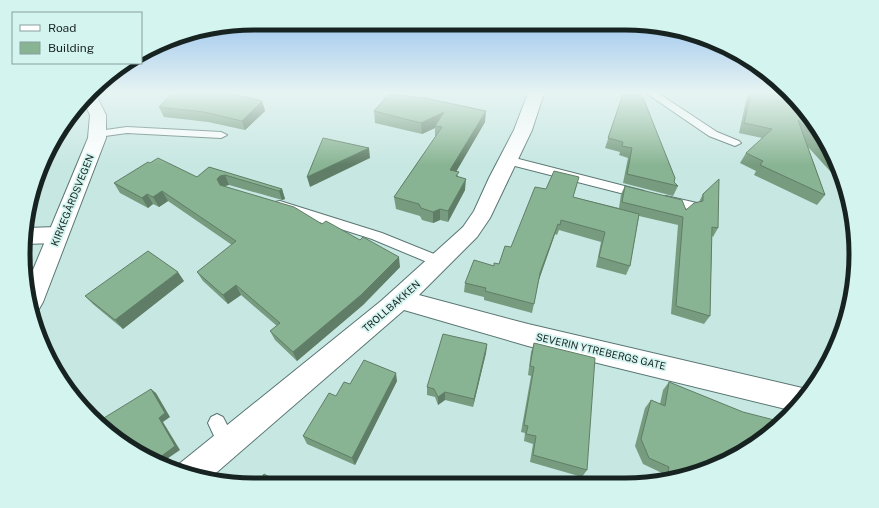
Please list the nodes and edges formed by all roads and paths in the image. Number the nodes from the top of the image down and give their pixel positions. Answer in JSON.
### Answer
{"nodes":[{"id":1,"x":98,"y":117,"type":"edge"},
{"id":2,"x":528,"y":117,"type":"edge"},
{"id":3,"x":686,"y":117,"type":"edge"},
{"id":4,"x":98,"y":134,"type":"junction"},
{"id":5,"x":220,"y":135,"type":"dead end"},
{"id":6,"x":736,"y":143,"type":"dead end"},
{"id":7,"x":507,"y":160,"type":"junction"},
{"id":8,"x":271,"y":202,"type":"edge"},
{"id":9,"x":692,"y":206,"type":"edge"},
{"id":10,"x":57,"y":235,"type":"junction"},
{"id":11,"x":30,"y":236,"type":"edge"},
{"id":12,"x":439,"y":262,"type":"junction"},
{"id":13,"x":34,"y":295,"type":"edge"},
{"id":14,"x":400,"y":299,"type":"junction"},
{"id":15,"x":796,"y":398,"type":"edge"},
{"id":16,"x":217,"y":423,"type":"dead end"},
{"id":17,"x":228,"y":444,"type":"junction"},
{"id":18,"x":196,"y":470,"type":"edge"}],
"edges":[{"from":1,"to":4,"type":"street","name":"KIRKEGÅRDSVEGEN"},
{"from":2,"to":7,"type":"street","name":"TROLLBAKKEN"},
{"from":3,"to":6,"type":"lane"},
{"from":4,"to":5,"type":"lane"},
{"from":4,"to":10,"type":"street","name":"KIRKEGÅRDSVEGEN"},
{"from":7,"to":9,"type":"lane"},
{"from":7,"to":12,"type":"street","name":"TROLLBAKKEN"},
{"from":8,"to":12,"type":"lane"},
{"from":10,"to":11,"type":"street"},
{"from":10,"to":13,"type":"street","name":"KIRKEGÅRDSVEGEN"},
{"from":12,"to":14,"type":"street","name":"TROLLBAKKEN"},
{"from":14,"to":15,"type":"street","name":"SEVERIN YTREBERGS GATE"},
{"from":14,"to":17,"type":"street","name":"TROLLBAKKEN"},
{"from":16,"to":17,"type":"lane"},
{"from":17,"to":18,"type":"street","name":"TROLLBAKKEN"}]}
